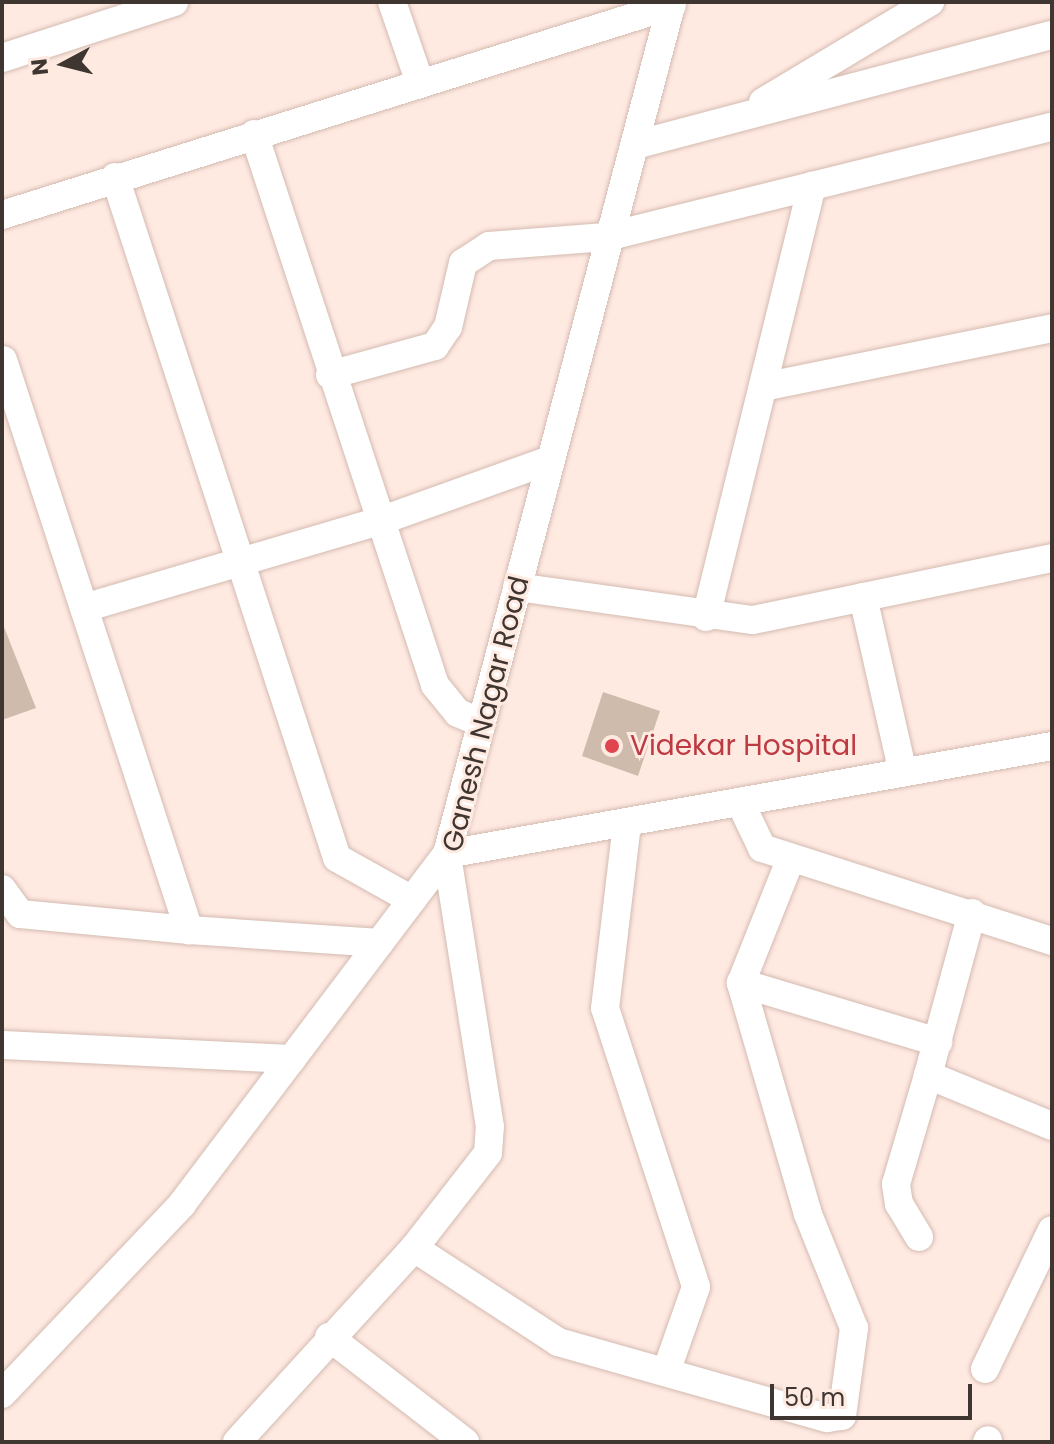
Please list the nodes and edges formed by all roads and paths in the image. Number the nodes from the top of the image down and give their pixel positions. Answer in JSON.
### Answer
{"nodes":[{"id":1,"x":174,"y":2,"type":"edge"},
{"id":2,"x":392,"y":2,"type":"edge"},
{"id":3,"x":930,"y":2,"type":"edge"},
{"id":4,"x":672,"y":3,"type":"edge"},
{"id":5,"x":1052,"y":35,"type":"edge"},
{"id":6,"x":2,"y":58,"type":"edge"},
{"id":7,"x":419,"y":80,"type":"junction"},
{"id":8,"x":738,"y":118,"type":"junction"},
{"id":9,"x":1052,"y":127,"type":"edge"},
{"id":10,"x":254,"y":134,"type":"junction"},
{"id":11,"x":635,"y":145,"type":"junction"},
{"id":12,"x":115,"y":177,"type":"junction"},
{"id":13,"x":812,"y":186,"type":"junction"},
{"id":14,"x":2,"y":215,"type":"edge"},
{"id":15,"x":606,"y":237,"type":"junction"},
{"id":16,"x":1052,"y":328,"type":"edge"},
{"id":17,"x":2,"y":359,"type":"edge"},
{"id":18,"x":330,"y":375,"type":"junction"},
{"id":19,"x":763,"y":387,"type":"junction"},
{"id":20,"x":550,"y":460,"type":"junction"},
{"id":21,"x":377,"y":522,"type":"junction"},
{"id":22,"x":1052,"y":558,"type":"edge"},
{"id":23,"x":240,"y":562,"type":"junction"},
{"id":24,"x":517,"y":587,"type":"junction"},
{"id":25,"x":863,"y":597,"type":"junction"},
{"id":26,"x":84,"y":608,"type":"junction"},
{"id":27,"x":706,"y":617,"type":"junction"},
{"id":28,"x":482,"y":723,"type":"junction"},
{"id":29,"x":1052,"y":746,"type":"edge"},
{"id":30,"x":903,"y":773,"type":"junction"},
{"id":31,"x":740,"y":802,"type":"junction"},
{"id":32,"x":627,"y":824,"type":"junction"},
{"id":33,"x":447,"y":854,"type":"junction"},
{"id":34,"x":791,"y":858,"type":"junction"},
{"id":35,"x":2,"y":889,"type":"edge"},
{"id":36,"x":412,"y":900,"type":"junction"},
{"id":37,"x":972,"y":913,"type":"junction"},
{"id":38,"x":189,"y":930,"type":"junction"},
{"id":39,"x":1052,"y":941,"type":"edge"},
{"id":40,"x":380,"y":943,"type":"junction"},
{"id":41,"x":741,"y":983,"type":"junction"},
{"id":42,"x":938,"y":1042,"type":"junction"},
{"id":43,"x":8,"y":1054,"type":"edge"},
{"id":44,"x":292,"y":1059,"type":"junction"},
{"id":45,"x":928,"y":1075,"type":"junction"},
{"id":46,"x":1052,"y":1126,"type":"edge"},
{"id":47,"x":1052,"y":1230,"type":"edge"},
{"id":48,"x":919,"y":1237,"type":"dead end"},
{"id":49,"x":414,"y":1248,"type":"junction"},
{"id":50,"x":329,"y":1337,"type":"junction"},
{"id":51,"x":985,"y":1369,"type":"dead end"},
{"id":52,"x":666,"y":1372,"type":"junction"},
{"id":53,"x":3,"y":1390,"type":"edge"},
{"id":54,"x":237,"y":1442,"type":"edge"},
{"id":55,"x":465,"y":1442,"type":"edge"}],
"edges":[{"from":1,"to":6,"type":"street"},
{"from":2,"to":7,"type":"street"},
{"from":3,"to":8,"type":"street"},
{"from":4,"to":7,"type":"street"},
{"from":4,"to":11,"type":"street","name":"Ganesh Nagar Road"},
{"from":5,"to":8,"type":"street"},
{"from":7,"to":10,"type":"street"},
{"from":8,"to":11,"type":"street"},
{"from":9,"to":13,"type":"street"},
{"from":10,"to":12,"type":"street"},
{"from":10,"to":18,"type":"street"},
{"from":11,"to":15,"type":"street","name":"Ganesh Nagar Road"},
{"from":12,"to":14,"type":"street"},
{"from":12,"to":23,"type":"street"},
{"from":13,"to":15,"type":"street"},
{"from":13,"to":19,"type":"street"},
{"from":15,"to":18,"type":"street"},
{"from":15,"to":20,"type":"street","name":"Ganesh Nagar Road"},
{"from":16,"to":19,"type":"street"},
{"from":17,"to":26,"type":"street"},
{"from":18,"to":21,"type":"street"},
{"from":19,"to":27,"type":"street"},
{"from":20,"to":21,"type":"street"},
{"from":20,"to":24,"type":"street","name":"Ganesh Nagar Road"},
{"from":21,"to":23,"type":"street"},
{"from":21,"to":28,"type":"street"},
{"from":22,"to":25,"type":"street"},
{"from":23,"to":26,"type":"street"},
{"from":23,"to":36,"type":"street"},
{"from":24,"to":27,"type":"street"},
{"from":24,"to":28,"type":"street","name":"Ganesh Nagar Road"},
{"from":25,"to":27,"type":"street"},
{"from":25,"to":30,"type":"street"},
{"from":26,"to":38,"type":"street"},
{"from":28,"to":33,"type":"street","name":"Ganesh Nagar Road"},
{"from":29,"to":30,"type":"street"},
{"from":30,"to":31,"type":"street"},
{"from":31,"to":32,"type":"street"},
{"from":31,"to":34,"type":"street"},
{"from":32,"to":33,"type":"street"},
{"from":32,"to":52,"type":"street"},
{"from":33,"to":36,"type":"street"},
{"from":33,"to":49,"type":"street","name":"Ganesh Nagar Road"},
{"from":34,"to":37,"type":"street"},
{"from":34,"to":41,"type":"street"},
{"from":35,"to":38,"type":"street"},
{"from":36,"to":40,"type":"street"},
{"from":37,"to":39,"type":"street"},
{"from":37,"to":42,"type":"street"},
{"from":38,"to":40,"type":"street"},
{"from":40,"to":44,"type":"street"},
{"from":41,"to":42,"type":"street"},
{"from":41,"to":52,"type":"street"},
{"from":42,"to":45,"type":"street"},
{"from":43,"to":44,"type":"street"},
{"from":44,"to":53,"type":"street"},
{"from":45,"to":46,"type":"street"},
{"from":45,"to":48,"type":"street"},
{"from":47,"to":51,"type":"street"},
{"from":49,"to":50,"type":"street","name":"Ganesh Nagar Road"},
{"from":49,"to":52,"type":"street"},
{"from":50,"to":54,"type":"street","name":"Ganesh Nagar Road"},
{"from":50,"to":55,"type":"street"}]}
